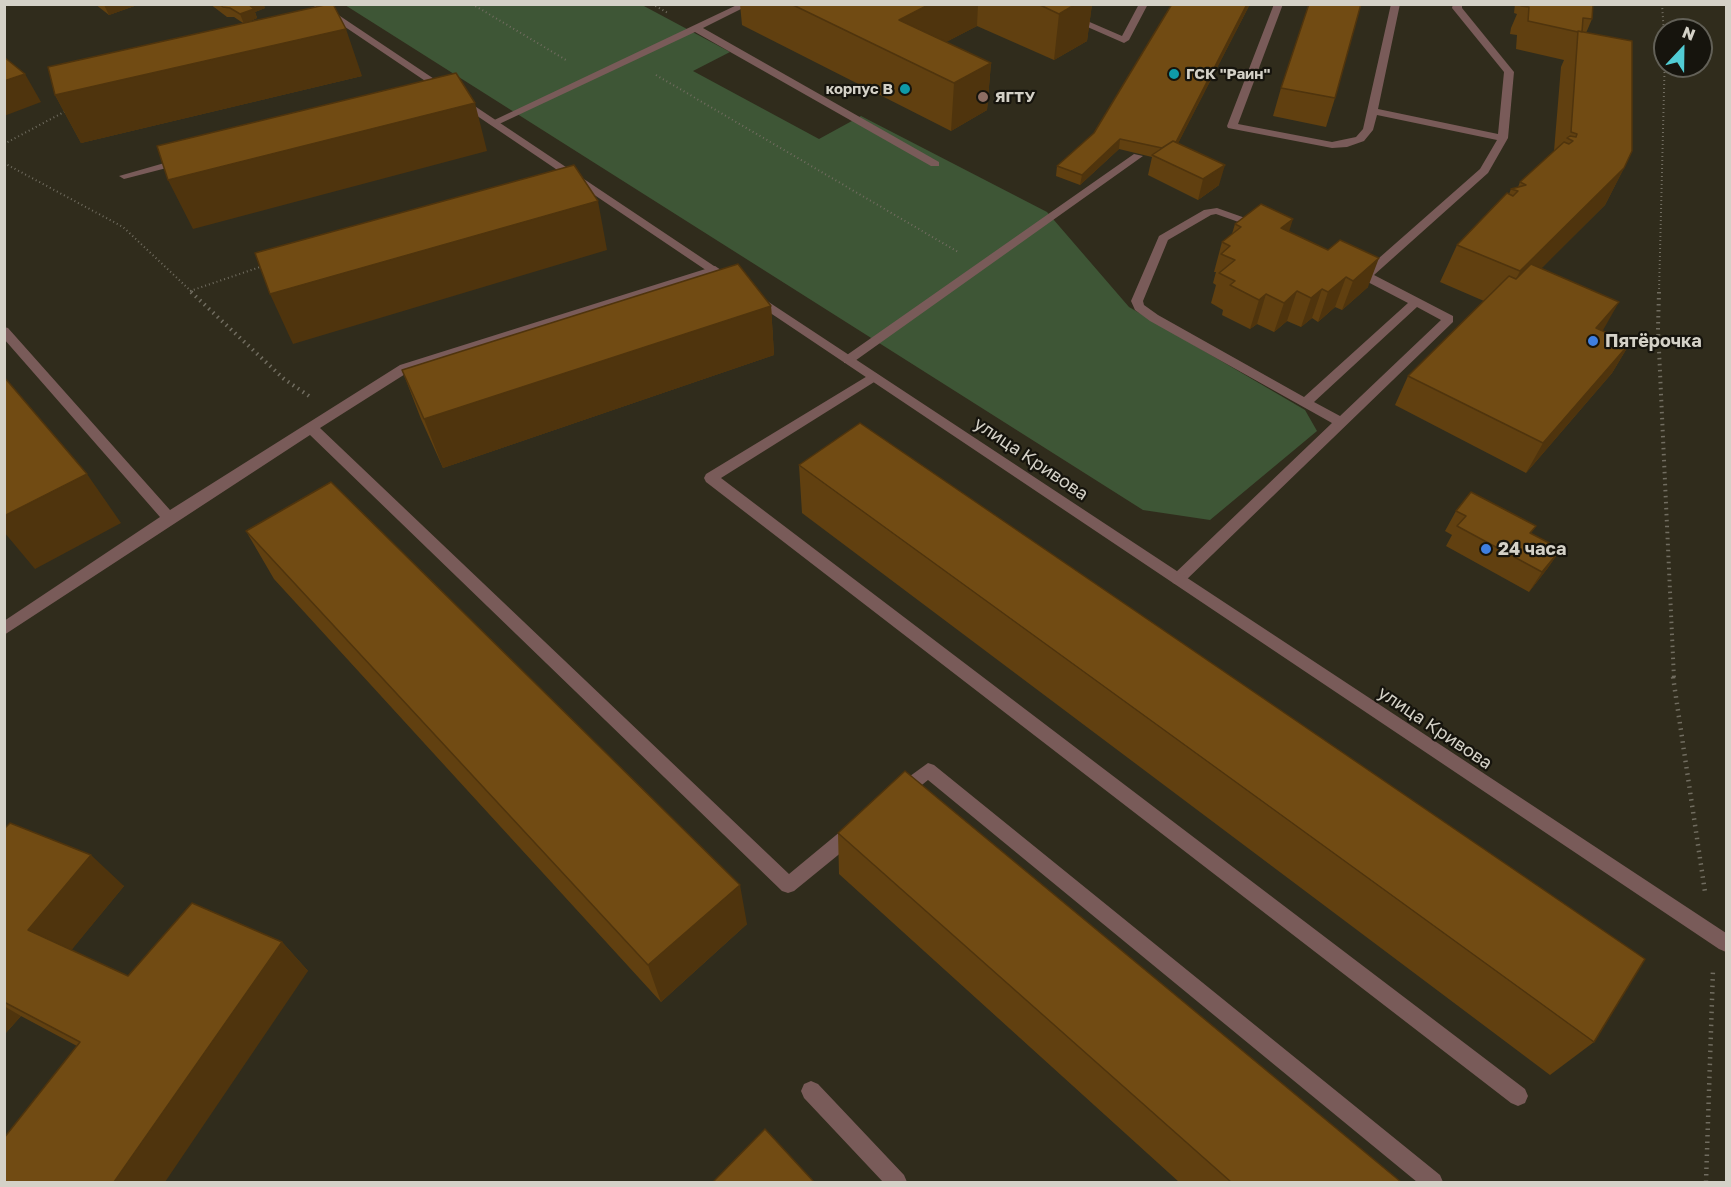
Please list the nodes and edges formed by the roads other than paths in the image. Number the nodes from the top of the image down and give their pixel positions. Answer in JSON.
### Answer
{"nodes":[{"id":1,"x":315,"y":4,"type":"edge"},
{"id":2,"x":747,"y":4,"type":"edge"},
{"id":3,"x":1039,"y":4,"type":"edge"},
{"id":4,"x":1144,"y":4,"type":"edge"},
{"id":5,"x":1279,"y":4,"type":"edge"},
{"id":6,"x":1396,"y":4,"type":"edge"},
{"id":7,"x":1458,"y":4,"type":"edge"},
{"id":8,"x":695,"y":28,"type":"junction"},
{"id":9,"x":446,"y":92,"type":"junction"},
{"id":10,"x":426,"y":97,"type":"edge"},
{"id":11,"x":1374,"y":111,"type":"junction"},
{"id":12,"x":493,"y":123,"type":"junction"},
{"id":13,"x":1503,"y":138,"type":"junction"},
{"id":14,"x":1138,"y":156,"type":"dead end"},
{"id":15,"x":191,"y":158,"type":"edge"},
{"id":16,"x":935,"y":164,"type":"dead end"},
{"id":17,"x":124,"y":176,"type":"dead end"},
{"id":18,"x":1273,"y":233,"type":"edge"},
{"id":19,"x":715,"y":270,"type":"junction"},
{"id":20,"x":1414,"y":303,"type":"junction"},
{"id":21,"x":4,"y":331,"type":"edge"},
{"id":22,"x":848,"y":360,"type":"junction"},
{"id":23,"x":874,"y":376,"type":"junction"},
{"id":24,"x":1305,"y":403,"type":"junction"},
{"id":25,"x":1340,"y":422,"type":"junction"},
{"id":26,"x":311,"y":428,"type":"junction"},
{"id":27,"x":169,"y":518,"type":"junction"},
{"id":28,"x":1178,"y":579,"type":"junction"},
{"id":29,"x":4,"y":628,"type":"edge"},
{"id":30,"x":884,"y":806,"type":"edge"},
{"id":31,"x":867,"y":820,"type":"edge"},
{"id":32,"x":1726,"y":943,"type":"edge"},
{"id":33,"x":811,"y":1091,"type":"dead end"},
{"id":34,"x":1518,"y":1096,"type":"dead end"},
{"id":35,"x":897,"y":1182,"type":"edge"},
{"id":36,"x":1433,"y":1182,"type":"edge"}],
"edges":[{"from":1,"to":9,"type":"street","name":"улица Кривова"},
{"from":2,"to":8,"type":"street"},
{"from":3,"to":4,"type":"street"},
{"from":5,"to":11,"type":"street"},
{"from":6,"to":11,"type":"street"},
{"from":7,"to":13,"type":"street"},
{"from":8,"to":12,"type":"street"},
{"from":8,"to":16,"type":"street"},
{"from":9,"to":10,"type":"street"},
{"from":9,"to":12,"type":"street","name":"улица Кривова"},
{"from":11,"to":13,"type":"street"},
{"from":12,"to":19,"type":"street","name":"улица Кривова"},
{"from":13,"to":20,"type":"street"},
{"from":14,"to":22,"type":"street"},
{"from":15,"to":17,"type":"street"},
{"from":18,"to":24,"type":"street"},
{"from":19,"to":22,"type":"street","name":"улица Кривова"},
{"from":19,"to":26,"type":"street"},
{"from":20,"to":24,"type":"street"},
{"from":20,"to":25,"type":"street"},
{"from":21,"to":27,"type":"street"},
{"from":22,"to":23,"type":"street","name":"улица Кривова"},
{"from":23,"to":28,"type":"street","name":"улица Кривова"},
{"from":23,"to":34,"type":"street"},
{"from":24,"to":25,"type":"street"},
{"from":25,"to":28,"type":"street"},
{"from":26,"to":27,"type":"street"},
{"from":26,"to":31,"type":"street"},
{"from":27,"to":29,"type":"street"},
{"from":28,"to":32,"type":"street","name":"улица Кривова"},
{"from":30,"to":36,"type":"street"},
{"from":33,"to":35,"type":"street"}]}
